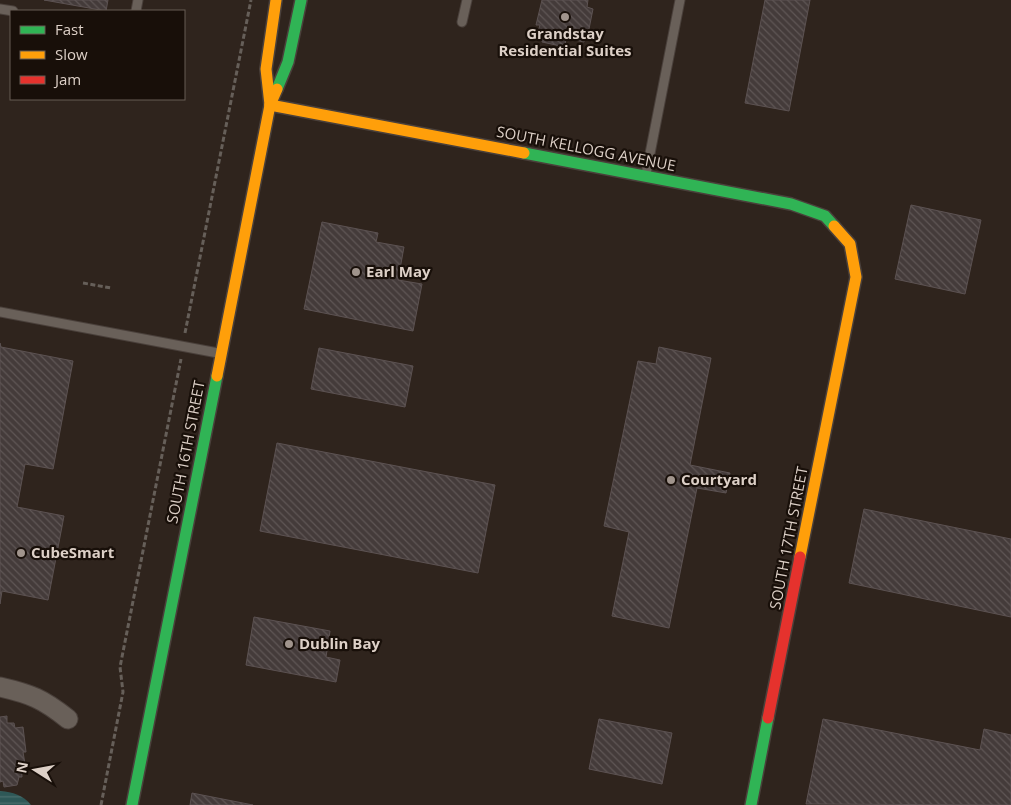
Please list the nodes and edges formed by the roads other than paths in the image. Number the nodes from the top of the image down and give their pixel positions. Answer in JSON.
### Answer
{"nodes":[{"id":1,"x":276,"y":0,"type":"edge"},
{"id":2,"x":301,"y":0,"type":"edge"},
{"id":3,"x":467,"y":0,"type":"edge"},
{"id":4,"x":680,"y":0,"type":"edge"},
{"id":5,"x":462,"y":22,"type":"dead end"},
{"id":6,"x":270,"y":105,"type":"junction"},
{"id":7,"x":646,"y":176,"type":"junction"},
{"id":8,"x":856,"y":277,"type":"joint"},
{"id":9,"x":0,"y":312,"type":"edge"},
{"id":10,"x":221,"y":354,"type":"junction"},
{"id":11,"x":0,"y":687,"type":"edge"},
{"id":12,"x":68,"y":719,"type":"dead end"},
{"id":13,"x":132,"y":805,"type":"edge"},
{"id":14,"x":751,"y":805,"type":"edge"}],
"edges":[{"from":1,"to":6,"type":"street","name":"SOUTH 16TH STREET"},
{"from":2,"to":6,"type":"street","name":"SOUTH 16TH STREET"},
{"from":3,"to":5,"type":"lane"},
{"from":4,"to":7,"type":"lane"},
{"from":6,"to":7,"type":"street","name":"SOUTH KELLOGG AVENUE"},
{"from":6,"to":10,"type":"street","name":"SOUTH 16TH STREET"},
{"from":7,"to":8,"type":"street","name":"SOUTH KELLOGG AVENUE"},
{"from":8,"to":14,"type":"street","name":"SOUTH 17TH STREET"},
{"from":9,"to":10,"type":"lane"},
{"from":10,"to":13,"type":"street","name":"SOUTH 16TH STREET"},
{"from":11,"to":12,"type":"street"}]}
